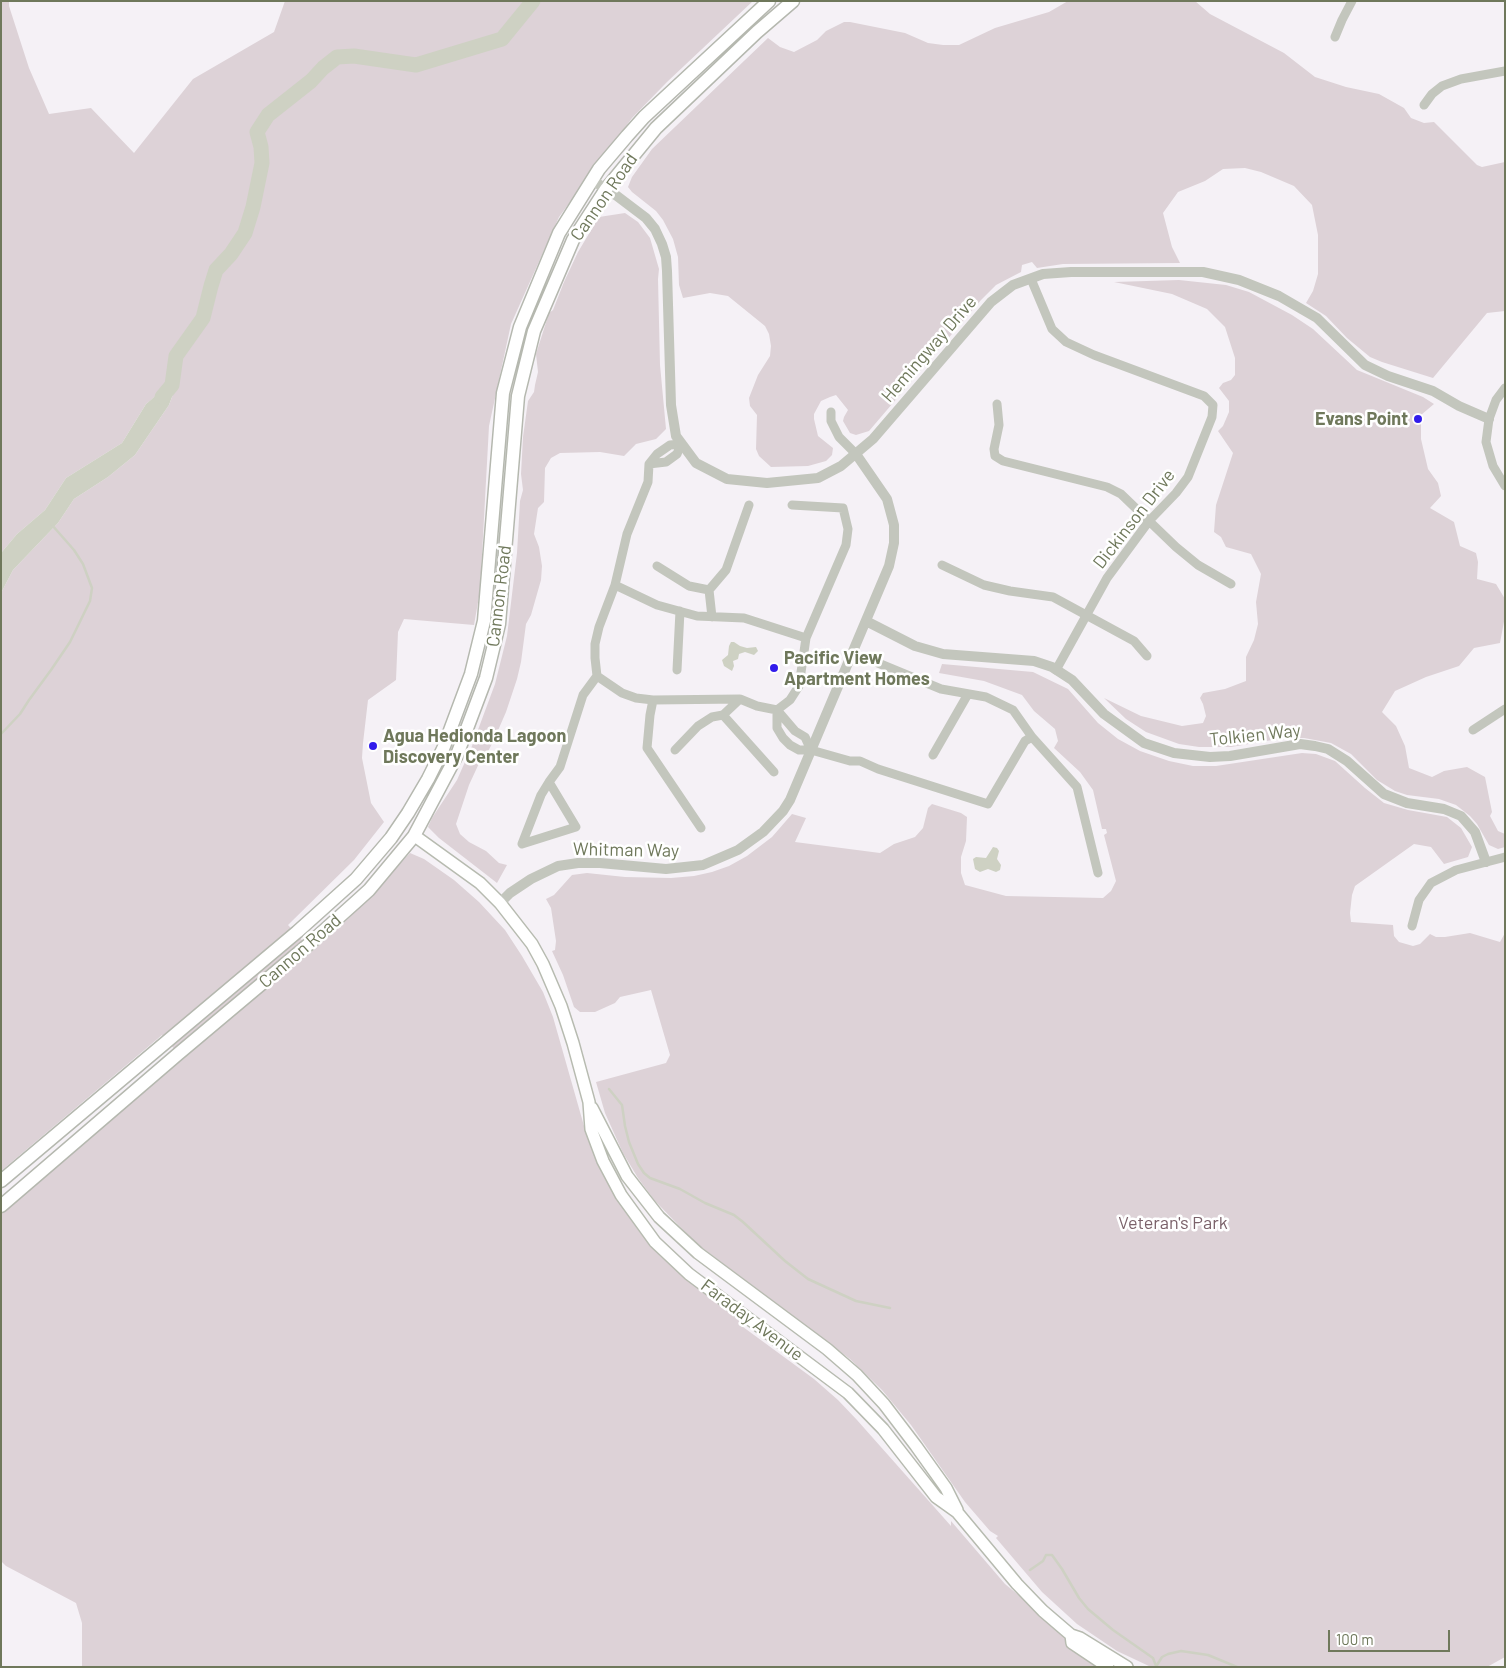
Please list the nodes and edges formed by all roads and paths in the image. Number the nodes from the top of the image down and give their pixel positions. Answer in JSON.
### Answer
{"nodes":[{"id":1,"x":769,"y":1,"type":"edge"},
{"id":2,"x":793,"y":1,"type":"edge"},
{"id":3,"x":1352,"y":1,"type":"edge"},
{"id":4,"x":1335,"y":37,"type":"dead end"},
{"id":5,"x":1505,"y":71,"type":"edge"},
{"id":6,"x":1424,"y":105,"type":"dead end"},
{"id":7,"x":592,"y":180,"type":"junction"},
{"id":8,"x":606,"y":189,"type":"junction"},
{"id":9,"x":1031,"y":279,"type":"junction"},
{"id":10,"x":1505,"y":388,"type":"edge"},
{"id":11,"x":997,"y":404,"type":"dead end"},
{"id":12,"x":831,"y":412,"type":"dead end"},
{"id":13,"x":1489,"y":419,"type":"junction"},
{"id":14,"x":681,"y":444,"type":"junction"},
{"id":15,"x":856,"y":454,"type":"junction"},
{"id":16,"x":1505,"y":486,"type":"edge"},
{"id":17,"x":749,"y":505,"type":"dead end"},
{"id":18,"x":792,"y":505,"type":"dead end"},
{"id":19,"x":1149,"y":521,"type":"junction"},
{"id":20,"x":942,"y":565,"type":"dead end"},
{"id":21,"x":657,"y":566,"type":"dead end"},
{"id":22,"x":1231,"y":584,"type":"dead end"},
{"id":23,"x":615,"y":585,"type":"junction"},
{"id":24,"x":709,"y":590,"type":"junction"},
{"id":25,"x":680,"y":611,"type":"junction"},
{"id":26,"x":1087,"y":615,"type":"junction"},
{"id":27,"x":712,"y":617,"type":"junction"},
{"id":28,"x":866,"y":620,"type":"junction"},
{"id":29,"x":806,"y":638,"type":"junction"},
{"id":30,"x":1147,"y":656,"type":"dead end"},
{"id":31,"x":878,"y":662,"type":"dead end"},
{"id":32,"x":677,"y":670,"type":"dead end"},
{"id":33,"x":1056,"y":670,"type":"junction"},
{"id":34,"x":597,"y":676,"type":"junction"},
{"id":35,"x":968,"y":694,"type":"junction"},
{"id":36,"x":740,"y":699,"type":"junction"},
{"id":37,"x":653,"y":700,"type":"junction"},
{"id":38,"x":1505,"y":709,"type":"edge"},
{"id":39,"x":777,"y":710,"type":"junction"},
{"id":40,"x":723,"y":715,"type":"junction"},
{"id":41,"x":1473,"y":730,"type":"dead end"},
{"id":42,"x":1032,"y":737,"type":"junction"},
{"id":43,"x":675,"y":750,"type":"dead end"},
{"id":44,"x":812,"y":750,"type":"junction"},
{"id":45,"x":933,"y":755,"type":"dead end"},
{"id":46,"x":774,"y":772,"type":"dead end"},
{"id":47,"x":549,"y":782,"type":"junction"},
{"id":48,"x":399,"y":826,"type":"junction"},
{"id":49,"x":701,"y":828,"type":"dead end"},
{"id":50,"x":417,"y":838,"type":"junction"},
{"id":51,"x":1505,"y":857,"type":"edge"},
{"id":52,"x":1486,"y":862,"type":"junction"},
{"id":53,"x":1098,"y":873,"type":"dead end"},
{"id":54,"x":500,"y":903,"type":"junction"},
{"id":55,"x":1412,"y":926,"type":"dead end"},
{"id":56,"x":589,"y":1102,"type":"junction"},
{"id":57,"x":1,"y":1182,"type":"edge"},
{"id":58,"x":1,"y":1206,"type":"edge"},
{"id":59,"x":957,"y":1512,"type":"junction"},
{"id":60,"x":1071,"y":1635,"type":"junction"},
{"id":61,"x":1108,"y":1667,"type":"edge"},
{"id":62,"x":1127,"y":1667,"type":"edge"}],
"edges":[{"from":1,"to":7,"type":"main road","name":"Cannon Road"},
{"from":2,"to":8,"type":"main road","name":"Cannon Road"},
{"from":3,"to":4,"type":"street"},
{"from":5,"to":6,"type":"street"},
{"from":7,"to":8,"type":"street","name":"Hemingway Drive"},
{"from":7,"to":48,"type":"main road","name":"Cannon Road"},
{"from":8,"to":14,"type":"street","name":"Hemingway Drive"},
{"from":8,"to":50,"type":"main road","name":"Cannon Road"},
{"from":9,"to":13,"type":"street","name":"Hemingway Drive"},
{"from":9,"to":15,"type":"street","name":"Hemingway Drive"},
{"from":9,"to":19,"type":"street","name":"Dickinson Drive"},
{"from":10,"to":13,"type":"street"},
{"from":11,"to":19,"type":"street"},
{"from":12,"to":15,"type":"street","name":"Whitman Way"},
{"from":13,"to":16,"type":"street"},
{"from":14,"to":15,"type":"street","name":"Hemingway Drive"},
{"from":14,"to":23,"type":"street"},
{"from":15,"to":28,"type":"street","name":"Whitman Way"},
{"from":17,"to":24,"type":"street"},
{"from":18,"to":29,"type":"street"},
{"from":19,"to":22,"type":"street"},
{"from":19,"to":26,"type":"street","name":"Dickinson Drive"},
{"from":20,"to":26,"type":"street"},
{"from":21,"to":24,"type":"street"},
{"from":23,"to":25,"type":"street"},
{"from":23,"to":34,"type":"street"},
{"from":24,"to":27,"type":"street"},
{"from":25,"to":27,"type":"street"},
{"from":25,"to":32,"type":"street"},
{"from":26,"to":30,"type":"street"},
{"from":26,"to":33,"type":"street","name":"Dickinson Drive"},
{"from":27,"to":29,"type":"street"},
{"from":28,"to":33,"type":"street","name":"Tolkien Way"},
{"from":28,"to":44,"type":"street","name":"Whitman Way"},
{"from":29,"to":39,"type":"street"},
{"from":31,"to":35,"type":"street"},
{"from":33,"to":52,"type":"street","name":"Tolkien Way"},
{"from":34,"to":37,"type":"street"},
{"from":34,"to":47,"type":"street"},
{"from":35,"to":42,"type":"street"},
{"from":35,"to":45,"type":"street"},
{"from":36,"to":37,"type":"street"},
{"from":36,"to":39,"type":"street"},
{"from":36,"to":40,"type":"street"},
{"from":37,"to":49,"type":"street"},
{"from":38,"to":41,"type":"street"},
{"from":39,"to":44,"type":"street"},
{"from":39,"to":44,"type":"street"},
{"from":40,"to":43,"type":"street"},
{"from":40,"to":46,"type":"street"},
{"from":42,"to":44,"type":"street"},
{"from":42,"to":53,"type":"street"},
{"from":44,"to":54,"type":"street","name":"Whitman Way"},
{"from":47,"to":47,"type":"street"},
{"from":48,"to":50,"type":"main road","name":"Faraday Avenue"},
{"from":48,"to":57,"type":"main road","name":"Cannon Road"},
{"from":50,"to":54,"type":"main road","name":"Faraday Avenue"},
{"from":50,"to":58,"type":"main road","name":"Cannon Road"},
{"from":51,"to":52,"type":"street"},
{"from":52,"to":55,"type":"street"},
{"from":54,"to":56,"type":"main road","name":"Faraday Avenue"},
{"from":56,"to":59,"type":"main road","name":"Faraday Avenue"},
{"from":56,"to":59,"type":"main road","name":"Faraday Avenue"},
{"from":59,"to":60,"type":"main road","name":"Faraday Avenue"},
{"from":60,"to":61,"type":"main road","name":"Faraday Avenue"},
{"from":60,"to":62,"type":"main road","name":"Faraday Avenue"}]}
